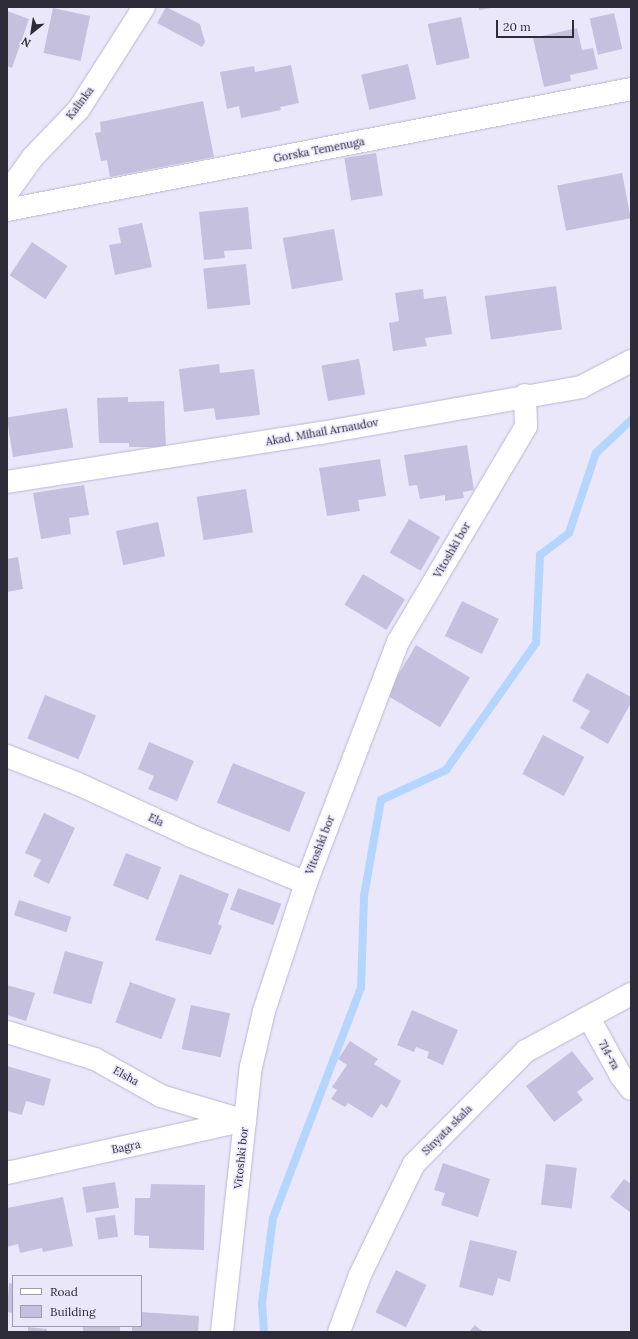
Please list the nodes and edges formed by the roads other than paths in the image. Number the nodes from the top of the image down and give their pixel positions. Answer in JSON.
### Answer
{"nodes":[{"id":1,"x":144,"y":7,"type":"edge"},
{"id":2,"x":631,"y":89,"type":"edge"},
{"id":3,"x":7,"y":193,"type":"edge"},
{"id":4,"x":7,"y":210,"type":"edge"},
{"id":5,"x":631,"y":361,"type":"edge"},
{"id":6,"x":525,"y":395,"type":"junction"},
{"id":7,"x":7,"y":482,"type":"edge"},
{"id":8,"x":7,"y":756,"type":"edge"},
{"id":9,"x":306,"y":883,"type":"junction"},
{"id":10,"x":631,"y":994,"type":"edge"},
{"id":11,"x":589,"y":1018,"type":"junction"},
{"id":12,"x":7,"y":1032,"type":"edge"},
{"id":13,"x":631,"y":1089,"type":"edge"},
{"id":14,"x":245,"y":1121,"type":"junction"},
{"id":15,"x":7,"y":1173,"type":"edge"},
{"id":16,"x":222,"y":1332,"type":"edge"},
{"id":17,"x":339,"y":1332,"type":"edge"}],
"edges":[{"from":1,"to":3,"type":"street","name":"Kalinka"},
{"from":2,"to":4,"type":"street","name":"Gorska Temenuga"},
{"from":5,"to":6,"type":"street","name":"Akad. Mihail Arnaudov"},
{"from":6,"to":7,"type":"street","name":"Akad. Mihail Arnaudov"},
{"from":6,"to":9,"type":"street","name":"Vitoshki bor"},
{"from":8,"to":9,"type":"street","name":"Ela"},
{"from":9,"to":14,"type":"street","name":"Vitoshki bor"},
{"from":10,"to":11,"type":"street","name":"Sinyata skala"},
{"from":11,"to":13,"type":"street","name":"714-та"},
{"from":11,"to":17,"type":"street","name":"Sinyata skala"},
{"from":12,"to":14,"type":"street","name":"Elsha"},
{"from":14,"to":15,"type":"street","name":"Bagra"},
{"from":14,"to":16,"type":"street","name":"Vitoshki bor"}]}
